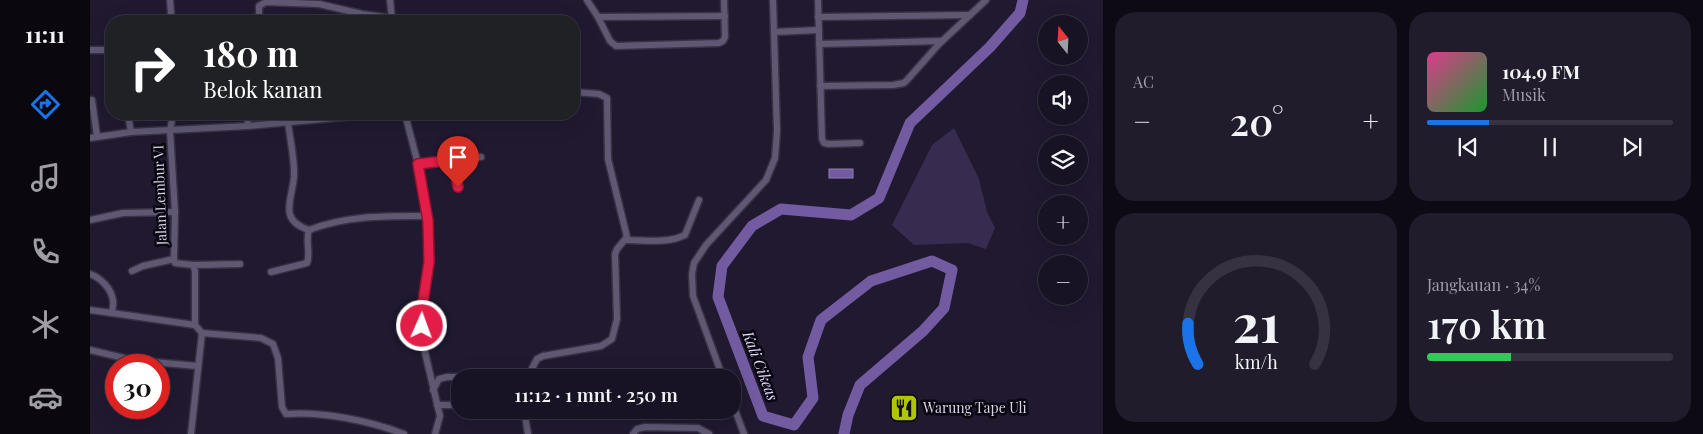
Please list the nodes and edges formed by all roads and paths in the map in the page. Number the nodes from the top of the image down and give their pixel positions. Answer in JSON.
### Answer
{"nodes":[{"id":1,"x":170,"y":0,"type":"edge"},
{"id":2,"x":390,"y":0,"type":"edge"},
{"id":3,"x":588,"y":0,"type":"edge"},
{"id":4,"x":724,"y":0,"type":"edge"},
{"id":5,"x":773,"y":0,"type":"edge"},
{"id":6,"x":818,"y":0,"type":"edge"},
{"id":7,"x":986,"y":0,"type":"edge"},
{"id":8,"x":169,"y":15,"type":"edge"},
{"id":9,"x":259,"y":15,"type":"edge"},
{"id":10,"x":370,"y":15,"type":"edge"},
{"id":11,"x":392,"y":15,"type":"edge"},
{"id":12,"x":970,"y":15,"type":"junction"},
{"id":13,"x":725,"y":16,"type":"junction"},
{"id":14,"x":598,"y":17,"type":"junction"},
{"id":15,"x":818,"y":17,"type":"junction"},
{"id":16,"x":819,"y":30,"type":"junction"},
{"id":17,"x":774,"y":32,"type":"junction"},
{"id":18,"x":942,"y":41,"type":"junction"},
{"id":19,"x":819,"y":44,"type":"junction"},
{"id":20,"x":90,"y":50,"type":"edge"},
{"id":21,"x":105,"y":50,"type":"edge"},
{"id":22,"x":820,"y":86,"type":"junction"},
{"id":23,"x":580,"y":92,"type":"edge"},
{"id":24,"x":92,"y":100,"type":"dead end"},
{"id":25,"x":129,"y":120,"type":"edge"},
{"id":26,"x":172,"y":120,"type":"edge"},
{"id":27,"x":248,"y":120,"type":"edge"},
{"id":28,"x":276,"y":120,"type":"edge"},
{"id":29,"x":292,"y":120,"type":"edge"},
{"id":30,"x":407,"y":120,"type":"edge"},
{"id":31,"x":288,"y":122,"type":"junction"},
{"id":32,"x":277,"y":123,"type":"junction"},
{"id":33,"x":248,"y":126,"type":"junction"},
{"id":34,"x":170,"y":131,"type":"junction"},
{"id":35,"x":131,"y":132,"type":"junction"},
{"id":36,"x":94,"y":137,"type":"edge"},
{"id":37,"x":860,"y":143,"type":"dead end"},
{"id":38,"x":481,"y":157,"type":"dead end"},
{"id":39,"x":453,"y":160,"type":"junction"},
{"id":40,"x":418,"y":164,"type":"junction"},
{"id":41,"x":458,"y":187,"type":"dead end"},
{"id":42,"x":698,"y":200,"type":"dead end"},
{"id":43,"x":175,"y":212,"type":"junction"},
{"id":44,"x":427,"y":216,"type":"junction"},
{"id":45,"x":90,"y":220,"type":"edge"},
{"id":46,"x":309,"y":230,"type":"junction"},
{"id":47,"x":625,"y":240,"type":"junction"},
{"id":48,"x":174,"y":260,"type":"junction"},
{"id":49,"x":240,"y":264,"type":"dead end"},
{"id":50,"x":193,"y":265,"type":"junction"},
{"id":51,"x":132,"y":271,"type":"dead end"},
{"id":52,"x":271,"y":272,"type":"dead end"},
{"id":53,"x":90,"y":274,"type":"edge"},
{"id":54,"x":90,"y":310,"type":"edge"},
{"id":55,"x":112,"y":313,"type":"junction"},
{"id":56,"x":195,"y":325,"type":"junction"},
{"id":57,"x":202,"y":334,"type":"junction"},
{"id":58,"x":90,"y":350,"type":"edge"},
{"id":59,"x":197,"y":366,"type":"junction"},
{"id":60,"x":532,"y":369,"type":"edge"},
{"id":61,"x":721,"y":369,"type":"edge"},
{"id":62,"x":451,"y":378,"type":"edge"},
{"id":63,"x":433,"y":390,"type":"junction"},
{"id":64,"x":437,"y":405,"type":"junction"},
{"id":65,"x":451,"y":405,"type":"edge"},
{"id":66,"x":526,"y":419,"type":"edge"},
{"id":67,"x":738,"y":419,"type":"edge"},
{"id":68,"x":191,"y":434,"type":"edge"},
{"id":69,"x":404,"y":434,"type":"edge"},
{"id":70,"x":435,"y":434,"type":"edge"},
{"id":71,"x":528,"y":434,"type":"edge"},
{"id":72,"x":633,"y":434,"type":"edge"},
{"id":73,"x":709,"y":434,"type":"edge"},
{"id":74,"x":744,"y":434,"type":"edge"}],
"edges":[{"from":1,"to":8,"type":"street"},
{"from":2,"to":11,"type":"street"},
{"from":3,"to":14,"type":"street"},
{"from":4,"to":13,"type":"street"},
{"from":5,"to":17,"type":"street"},
{"from":6,"to":15,"type":"street"},
{"from":7,"to":12,"type":"street"},
{"from":9,"to":10,"type":"street"},
{"from":12,"to":15,"type":"street"},
{"from":12,"to":18,"type":"street"},
{"from":13,"to":14,"type":"street"},
{"from":13,"to":14,"type":"street"},
{"from":15,"to":16,"type":"street"},
{"from":16,"to":17,"type":"street"},
{"from":16,"to":19,"type":"street"},
{"from":17,"to":61,"type":"street"},
{"from":18,"to":19,"type":"street"},
{"from":18,"to":22,"type":"street"},
{"from":19,"to":22,"type":"street"},
{"from":20,"to":21,"type":"street"},
{"from":22,"to":37,"type":"street"},
{"from":23,"to":47,"type":"street"},
{"from":24,"to":36,"type":"street"},
{"from":25,"to":35,"type":"street"},
{"from":26,"to":34,"type":"street","name":"Jalan Lembur VI"},
{"from":27,"to":33,"type":"street"},
{"from":28,"to":32,"type":"street"},
{"from":29,"to":31,"type":"street"},
{"from":30,"to":40,"type":"street"},
{"from":31,"to":32,"type":"street"},
{"from":31,"to":46,"type":"street"},
{"from":32,"to":33,"type":"street"},
{"from":33,"to":34,"type":"street"},
{"from":34,"to":35,"type":"street"},
{"from":34,"to":43,"type":"street","name":"Jalan Lembur VI"},
{"from":35,"to":36,"type":"street"},
{"from":38,"to":39,"type":"street"},
{"from":39,"to":40,"type":"street"},
{"from":39,"to":41,"type":"street"},
{"from":40,"to":44,"type":"street"},
{"from":42,"to":47,"type":"street"},
{"from":43,"to":45,"type":"street"},
{"from":43,"to":48,"type":"street","name":"Jalan Lembur VI"},
{"from":44,"to":46,"type":"street"},
{"from":44,"to":63,"type":"street"},
{"from":46,"to":52,"type":"street"},
{"from":47,"to":60,"type":"street"},
{"from":48,"to":50,"type":"street","name":"Jalan Lembur VI"},
{"from":48,"to":51,"type":"street"},
{"from":49,"to":50,"type":"street","name":"Jalan Lembur VI"},
{"from":50,"to":56,"type":"street"},
{"from":53,"to":55,"type":"street"},
{"from":54,"to":55,"type":"street"},
{"from":55,"to":56,"type":"street"},
{"from":56,"to":57,"type":"street"},
{"from":57,"to":59,"type":"street"},
{"from":57,"to":69,"type":"street"},
{"from":58,"to":59,"type":"street"},
{"from":59,"to":68,"type":"street"},
{"from":62,"to":63,"type":"street"},
{"from":63,"to":64,"type":"street"},
{"from":64,"to":65,"type":"street"},
{"from":64,"to":70,"type":"street"},
{"from":66,"to":71,"type":"street"},
{"from":67,"to":74,"type":"street"},
{"from":72,"to":73,"type":"street"}]}
